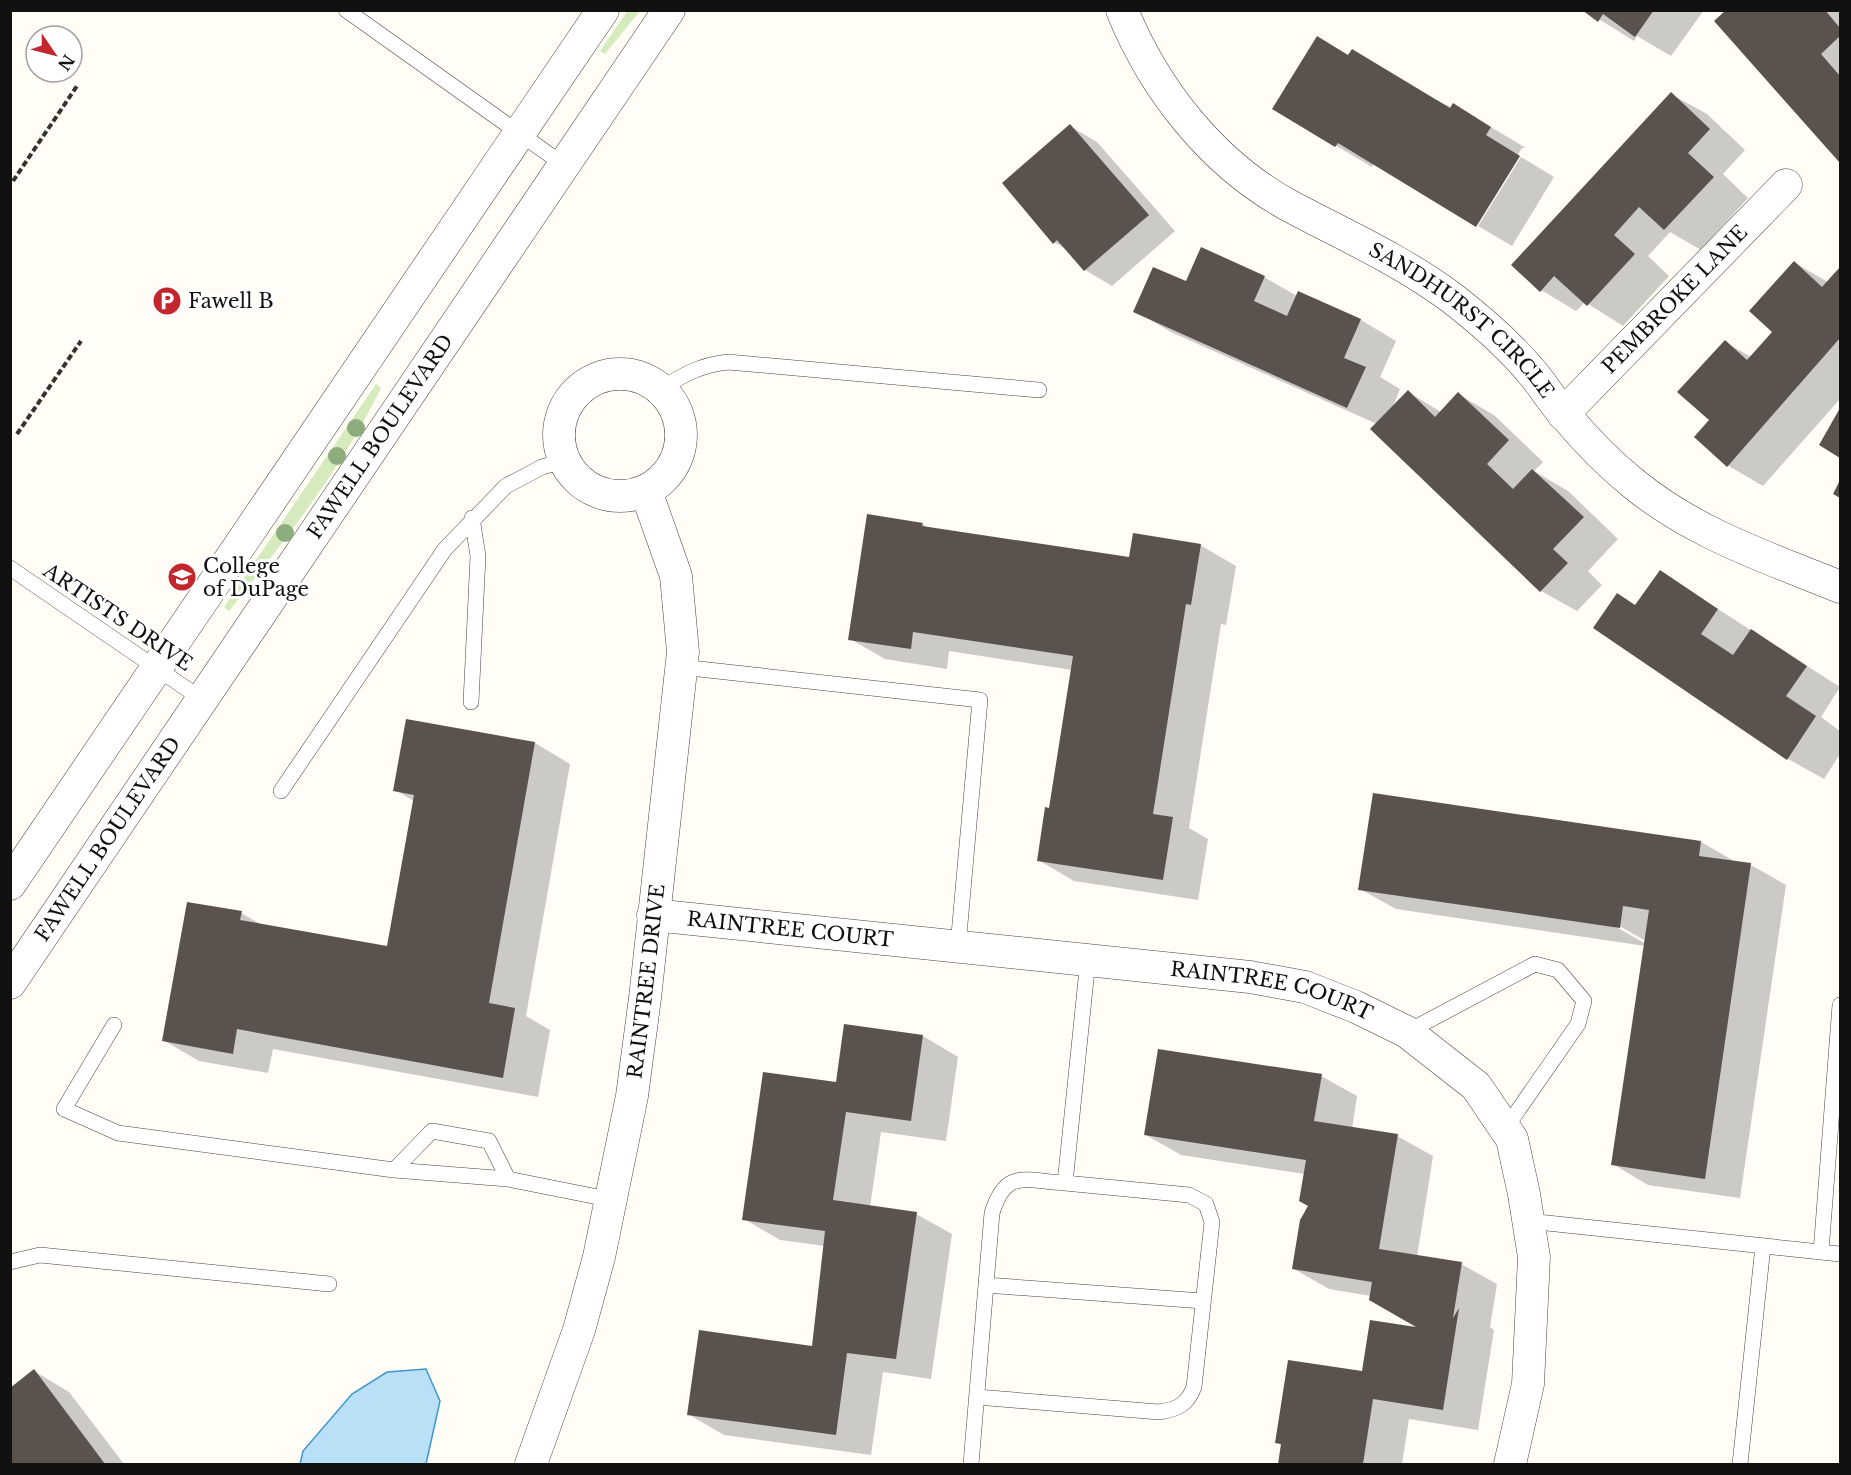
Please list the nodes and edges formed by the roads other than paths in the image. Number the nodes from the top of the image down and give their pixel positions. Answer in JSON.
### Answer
{"nodes":[{"id":1,"x":346,"y":10,"type":"edge"},
{"id":2,"x":603,"y":10,"type":"edge"},
{"id":3,"x":669,"y":10,"type":"edge"},
{"id":4,"x":1122,"y":10,"type":"edge"},
{"id":5,"x":519,"y":133,"type":"junction"},
{"id":6,"x":564,"y":165,"type":"junction"},
{"id":7,"x":1786,"y":185,"type":"dead end"},
{"id":8,"x":661,"y":389,"type":"junction"},
{"id":9,"x":1039,"y":390,"type":"dead end"},
{"id":10,"x":1563,"y":414,"type":"junction"},
{"id":11,"x":563,"y":461,"type":"junction"},
{"id":12,"x":646,"y":491,"type":"junction"},
{"id":13,"x":472,"y":518,"type":"junction"},
{"id":14,"x":10,"y":568,"type":"edge"},
{"id":15,"x":1840,"y":587,"type":"edge"},
{"id":16,"x":681,"y":667,"type":"junction"},
{"id":17,"x":156,"y":668,"type":"junction"},
{"id":18,"x":203,"y":700,"type":"junction"},
{"id":19,"x":471,"y":702,"type":"dead end"},
{"id":20,"x":281,"y":791,"type":"dead end"},
{"id":21,"x":10,"y":884,"type":"edge"},
{"id":22,"x":652,"y":915,"type":"junction"},
{"id":23,"x":958,"y":946,"type":"junction"},
{"id":24,"x":1088,"y":960,"type":"junction"},
{"id":25,"x":10,"y":983,"type":"edge"},
{"id":26,"x":1840,"y":1005,"type":"edge"},
{"id":27,"x":114,"y":1025,"type":"dead end"},
{"id":28,"x":1407,"y":1032,"type":"junction"},
{"id":29,"x":1505,"y":1129,"type":"junction"},
{"id":30,"x":394,"y":1170,"type":"junction"},
{"id":31,"x":508,"y":1179,"type":"junction"},
{"id":32,"x":1065,"y":1183,"type":"junction"},
{"id":33,"x":613,"y":1200,"type":"junction"},
{"id":34,"x":1528,"y":1221,"type":"junction"},
{"id":35,"x":1763,"y":1246,"type":"junction"},
{"id":36,"x":1821,"y":1252,"type":"junction"},
{"id":37,"x":1840,"y":1254,"type":"edge"},
{"id":38,"x":10,"y":1262,"type":"edge"},
{"id":39,"x":329,"y":1284,"type":"dead end"},
{"id":40,"x":986,"y":1285,"type":"junction"},
{"id":41,"x":1203,"y":1302,"type":"junction"},
{"id":42,"x":977,"y":1397,"type":"junction"},
{"id":43,"x":531,"y":1464,"type":"edge"},
{"id":44,"x":971,"y":1464,"type":"edge"},
{"id":45,"x":1510,"y":1464,"type":"edge"},
{"id":46,"x":1740,"y":1464,"type":"edge"}],
"edges":[{"from":1,"to":5,"type":"lane"},
{"from":2,"to":5,"type":"street"},
{"from":3,"to":6,"type":"street","name":"FAWELL BOULEVARD"},
{"from":4,"to":10,"type":"street","name":"SANDHURST CIRCLE"},
{"from":5,"to":6,"type":"lane"},
{"from":5,"to":17,"type":"street"},
{"from":6,"to":18,"type":"street","name":"FAWELL BOULEVARD"},
{"from":7,"to":10,"type":"street","name":"PEMBROKE LANE"},
{"from":8,"to":9,"type":"lane"},
{"from":8,"to":11,"type":"street"},
{"from":8,"to":12,"type":"street"},
{"from":10,"to":15,"type":"street","name":"SANDHURST CIRCLE"},
{"from":11,"to":12,"type":"street"},
{"from":11,"to":13,"type":"lane"},
{"from":12,"to":16,"type":"street","name":"RAINTREE DRIVE"},
{"from":13,"to":19,"type":"lane"},
{"from":13,"to":20,"type":"lane"},
{"from":14,"to":17,"type":"lane","name":"ARTISTS DRIVE"},
{"from":16,"to":22,"type":"street","name":"RAINTREE DRIVE"},
{"from":16,"to":23,"type":"lane"},
{"from":17,"to":18,"type":"lane","name":"ARTISTS DRIVE"},
{"from":17,"to":21,"type":"street"},
{"from":18,"to":25,"type":"street","name":"FAWELL BOULEVARD"},
{"from":22,"to":23,"type":"street","name":"RAINTREE COURT"},
{"from":22,"to":33,"type":"street","name":"RAINTREE DRIVE"},
{"from":23,"to":24,"type":"street","name":"RAINTREE COURT"},
{"from":24,"to":28,"type":"street","name":"RAINTREE COURT"},
{"from":24,"to":32,"type":"lane"},
{"from":26,"to":36,"type":"lane"},
{"from":27,"to":30,"type":"lane"},
{"from":28,"to":29,"type":"street","name":"RAINTREE COURT"},
{"from":28,"to":29,"type":"lane"},
{"from":29,"to":34,"type":"street","name":"RAINTREE COURT"},
{"from":30,"to":31,"type":"lane"},
{"from":30,"to":31,"type":"lane"},
{"from":31,"to":33,"type":"lane"},
{"from":32,"to":40,"type":"lane"},
{"from":32,"to":41,"type":"lane"},
{"from":33,"to":43,"type":"street","name":"RAINTREE DRIVE"},
{"from":34,"to":35,"type":"lane"},
{"from":34,"to":45,"type":"street","name":"RAINTREE COURT"},
{"from":35,"to":36,"type":"lane"},
{"from":35,"to":46,"type":"lane"},
{"from":36,"to":37,"type":"lane"},
{"from":38,"to":39,"type":"lane"},
{"from":40,"to":41,"type":"lane"},
{"from":40,"to":42,"type":"lane"},
{"from":41,"to":42,"type":"lane"},
{"from":42,"to":44,"type":"lane"}]}
